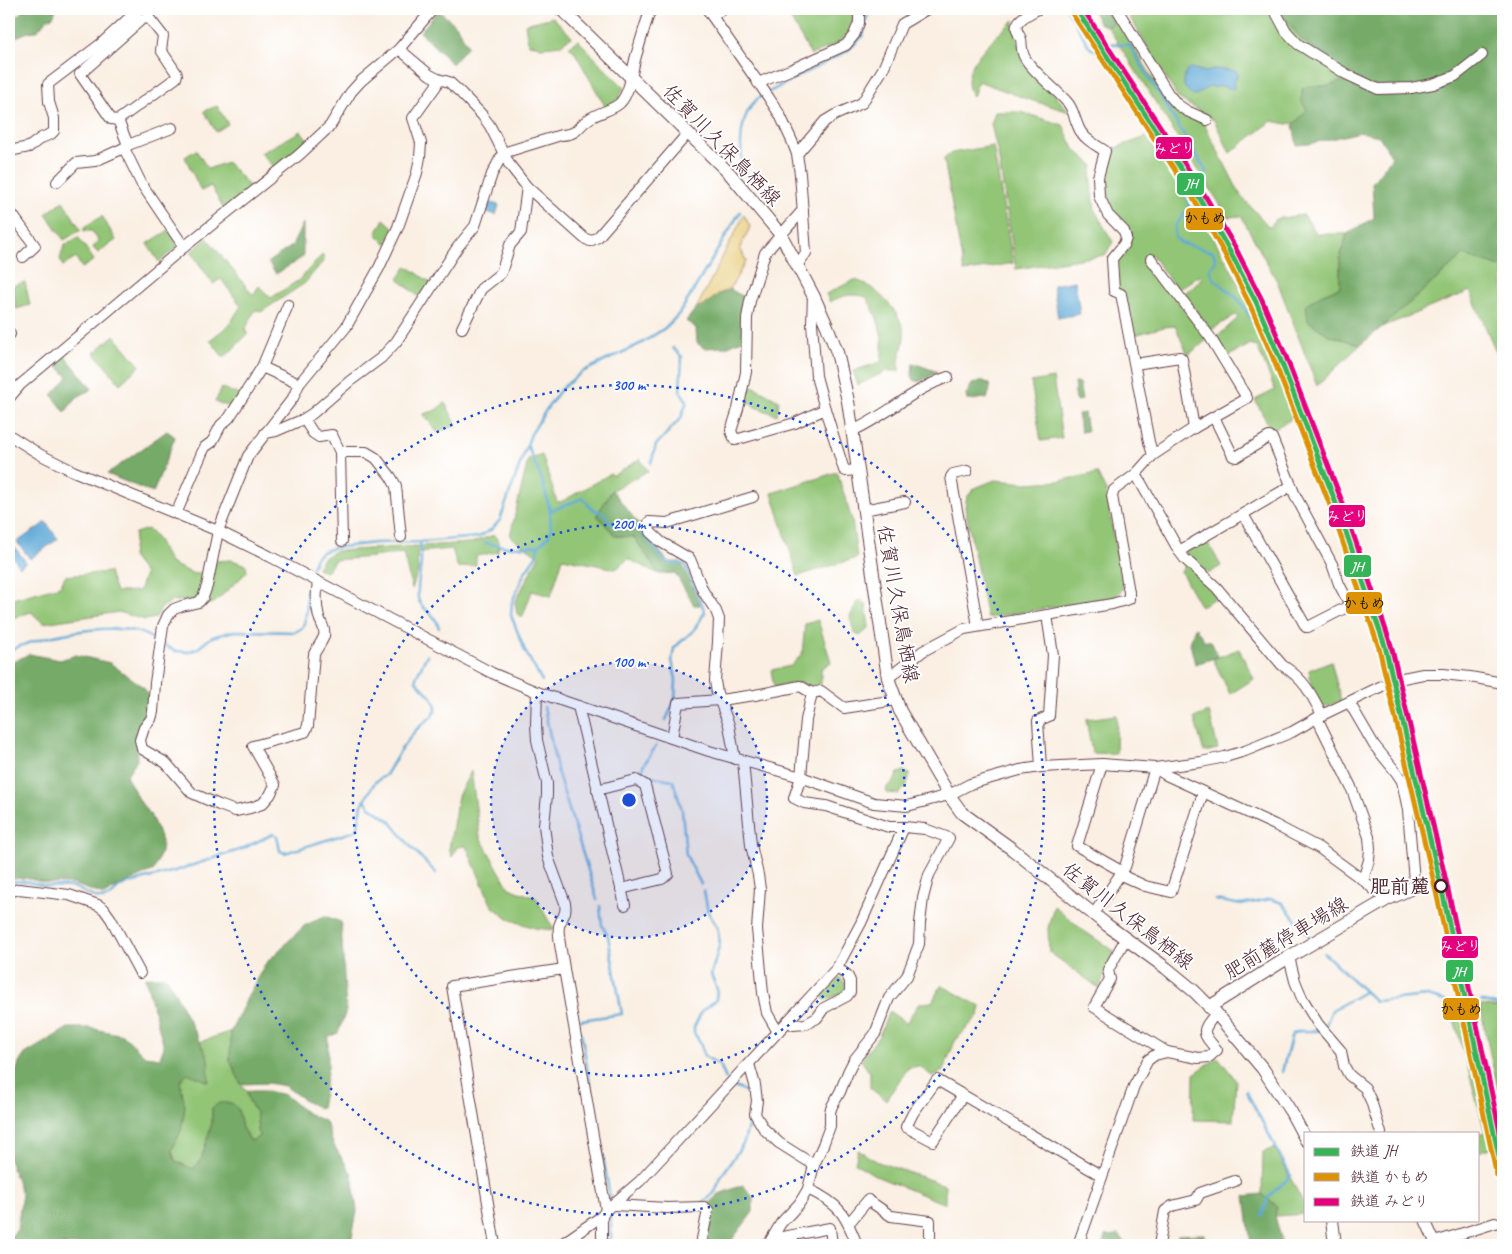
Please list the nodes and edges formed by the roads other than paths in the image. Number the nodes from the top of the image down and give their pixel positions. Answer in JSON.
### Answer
{"nodes":[{"id":1,"x":139,"y":9,"type":"edge"},
{"id":2,"x":433,"y":9,"type":"edge"},
{"id":3,"x":561,"y":9,"type":"edge"},
{"id":4,"x":651,"y":9,"type":"edge"},
{"id":5,"x":724,"y":9,"type":"edge"},
{"id":6,"x":859,"y":9,"type":"edge"},
{"id":7,"x":927,"y":9,"type":"edge"},
{"id":8,"x":1038,"y":9,"type":"edge"},
{"id":9,"x":1117,"y":9,"type":"edge"},
{"id":10,"x":1274,"y":9,"type":"edge"},
{"id":11,"x":709,"y":12,"type":"edge"},
{"id":12,"x":1026,"y":12,"type":"edge"},
{"id":13,"x":399,"y":49,"type":"junction"},
{"id":14,"x":1482,"y":55,"type":"dead end"},
{"id":15,"x":631,"y":79,"type":"junction"},
{"id":16,"x":438,"y":80,"type":"junction"},
{"id":17,"x":759,"y":85,"type":"junction"},
{"id":18,"x":118,"y":120,"type":"junction"},
{"id":19,"x":1207,"y":120,"type":"dead end"},
{"id":20,"x":172,"y":128,"type":"dead end"},
{"id":21,"x":688,"y":133,"type":"junction"},
{"id":22,"x":126,"y":147,"type":"junction"},
{"id":23,"x":9,"y":151,"type":"edge"},
{"id":24,"x":502,"y":153,"type":"junction"},
{"id":25,"x":797,"y":154,"type":"junction"},
{"id":26,"x":57,"y":182,"type":"dead end"},
{"id":27,"x":527,"y":187,"type":"junction"},
{"id":28,"x":9,"y":210,"type":"edge"},
{"id":29,"x":803,"y":210,"type":"junction"},
{"id":30,"x":782,"y":235,"type":"junction"},
{"id":31,"x":184,"y":247,"type":"junction"},
{"id":32,"x":23,"y":256,"type":"dead end"},
{"id":33,"x":1151,"y":259,"type":"dead end"},
{"id":34,"x":798,"y":265,"type":"junction"},
{"id":35,"x":813,"y":295,"type":"junction"},
{"id":36,"x":288,"y":305,"type":"dead end"},
{"id":37,"x":462,"y":328,"type":"dead end"},
{"id":38,"x":1135,"y":364,"type":"junction"},
{"id":39,"x":262,"y":367,"type":"junction"},
{"id":40,"x":948,"y":377,"type":"dead end"},
{"id":41,"x":299,"y":384,"type":"junction"},
{"id":42,"x":9,"y":398,"type":"edge"},
{"id":43,"x":825,"y":409,"type":"junction"},
{"id":44,"x":1214,"y":417,"type":"junction"},
{"id":45,"x":304,"y":419,"type":"junction"},
{"id":46,"x":1194,"y":428,"type":"junction"},
{"id":47,"x":852,"y":431,"type":"junction"},
{"id":48,"x":265,"y":433,"type":"junction"},
{"id":49,"x":9,"y":435,"type":"edge"},
{"id":50,"x":340,"y":452,"type":"junction"},
{"id":51,"x":1153,"y":455,"type":"junction"},
{"id":52,"x":857,"y":470,"type":"junction"},
{"id":53,"x":967,"y":471,"type":"dead end"},
{"id":54,"x":1136,"y":474,"type":"junction"},
{"id":55,"x":1291,"y":486,"type":"junction"},
{"id":56,"x":753,"y":497,"type":"dead end"},
{"id":57,"x":905,"y":502,"type":"dead end"},
{"id":58,"x":863,"y":510,"type":"junction"},
{"id":59,"x":176,"y":514,"type":"junction"},
{"id":60,"x":1243,"y":514,"type":"junction"},
{"id":61,"x":218,"y":531,"type":"junction"},
{"id":62,"x":401,"y":537,"type":"dead end"},
{"id":63,"x":342,"y":541,"type":"dead end"},
{"id":64,"x":1179,"y":551,"type":"junction"},
{"id":65,"x":318,"y":582,"type":"junction"},
{"id":66,"x":1047,"y":615,"type":"junction"},
{"id":67,"x":978,"y":626,"type":"junction"},
{"id":68,"x":888,"y":678,"type":"junction"},
{"id":69,"x":1503,"y":683,"type":"edge"},
{"id":70,"x":537,"y":692,"type":"junction"},
{"id":71,"x":812,"y":693,"type":"junction"},
{"id":72,"x":720,"y":700,"type":"junction"},
{"id":73,"x":896,"y":700,"type":"junction"},
{"id":74,"x":1349,"y":702,"type":"junction"},
{"id":75,"x":578,"y":706,"type":"junction"},
{"id":76,"x":1320,"y":716,"type":"junction"},
{"id":77,"x":672,"y":738,"type":"junction"},
{"id":78,"x":739,"y":760,"type":"junction"},
{"id":79,"x":1102,"y":764,"type":"junction"},
{"id":80,"x":1041,"y":767,"type":"junction"},
{"id":81,"x":1155,"y":768,"type":"junction"},
{"id":82,"x":801,"y":777,"type":"junction"},
{"id":83,"x":597,"y":790,"type":"junction"},
{"id":84,"x":1203,"y":793,"type":"junction"},
{"id":85,"x":949,"y":795,"type":"junction"},
{"id":86,"x":904,"y":827,"type":"junction"},
{"id":87,"x":1122,"y":874,"type":"junction"},
{"id":88,"x":1363,"y":880,"type":"junction"},
{"id":89,"x":621,"y":889,"type":"junction"},
{"id":90,"x":1410,"y":889,"type":"joint"},
{"id":91,"x":9,"y":892,"type":"edge"},
{"id":92,"x":1386,"y":900,"type":"junction"},
{"id":93,"x":625,"y":905,"type":"dead end"},
{"id":94,"x":1094,"y":914,"type":"junction"},
{"id":95,"x":1126,"y":938,"type":"junction"},
{"id":96,"x":1289,"y":956,"type":"junction"},
{"id":97,"x":837,"y":968,"type":"junction"},
{"id":98,"x":564,"y":969,"type":"junction"},
{"id":99,"x":140,"y":973,"type":"dead end"},
{"id":100,"x":1212,"y":1010,"type":"junction"},
{"id":101,"x":790,"y":1020,"type":"junction"},
{"id":102,"x":778,"y":1032,"type":"junction"},
{"id":103,"x":1167,"y":1052,"type":"junction"},
{"id":104,"x":749,"y":1064,"type":"junction"},
{"id":105,"x":962,"y":1095,"type":"junction"},
{"id":106,"x":1381,"y":1132,"type":"edge"},
{"id":107,"x":1304,"y":1136,"type":"edge"},
{"id":108,"x":814,"y":1165,"type":"junction"},
{"id":109,"x":1102,"y":1176,"type":"junction"},
{"id":110,"x":1235,"y":1181,"type":"dead end"},
{"id":111,"x":808,"y":1189,"type":"junction"},
{"id":112,"x":607,"y":1210,"type":"junction"},
{"id":113,"x":1332,"y":1222,"type":"edge"},
{"id":114,"x":1425,"y":1222,"type":"edge"},
{"id":115,"x":849,"y":1223,"type":"junction"},
{"id":116,"x":1495,"y":1223,"type":"dead end"},
{"id":117,"x":770,"y":1242,"type":"edge"},
{"id":118,"x":1434,"y":1244,"type":"edge"},
{"id":119,"x":495,"y":1245,"type":"edge"},
{"id":120,"x":560,"y":1245,"type":"edge"},
{"id":121,"x":602,"y":1245,"type":"edge"},
{"id":122,"x":704,"y":1245,"type":"edge"},
{"id":123,"x":832,"y":1245,"type":"edge"},
{"id":124,"x":857,"y":1245,"type":"edge"},
{"id":125,"x":930,"y":1245,"type":"edge"},
{"id":126,"x":1078,"y":1245,"type":"edge"},
{"id":127,"x":1159,"y":1245,"type":"edge"},
{"id":128,"x":1335,"y":1245,"type":"edge"}],
"edges":[{"from":1,"to":23,"type":"street"},
{"from":2,"to":13,"type":"street"},
{"from":3,"to":15,"type":"main road","name":"佐賀川久保鳥栖線"},
{"from":4,"to":15,"type":"street"},
{"from":5,"to":11,"type":"street"},
{"from":6,"to":17,"type":"street"},
{"from":7,"to":25,"type":"street"},
{"from":8,"to":12,"type":"street"},
{"from":9,"to":19,"type":"street"},
{"from":10,"to":14,"type":"street"},
{"from":11,"to":17,"type":"street"},
{"from":12,"to":38,"type":"street"},
{"from":13,"to":16,"type":"street"},
{"from":13,"to":31,"type":"street"},
{"from":15,"to":21,"type":"main road","name":"佐賀川久保鳥栖線"},
{"from":15,"to":24,"type":"street"},
{"from":16,"to":24,"type":"street"},
{"from":16,"to":41,"type":"street"},
{"from":17,"to":25,"type":"street"},
{"from":18,"to":18,"type":"street"},
{"from":18,"to":22,"type":"street"},
{"from":20,"to":22,"type":"street"},
{"from":21,"to":27,"type":"street"},
{"from":21,"to":30,"type":"main road","name":"佐賀川久保鳥栖線"},
{"from":22,"to":26,"type":"street"},
{"from":22,"to":31,"type":"street"},
{"from":24,"to":27,"type":"street"},
{"from":24,"to":45,"type":"street"},
{"from":25,"to":29,"type":"street"},
{"from":27,"to":37,"type":"street"},
{"from":28,"to":32,"type":"street"},
{"from":29,"to":30,"type":"street"},
{"from":29,"to":34,"type":"street"},
{"from":30,"to":34,"type":"main road","name":"佐賀川久保鳥栖線"},
{"from":30,"to":43,"type":"street"},
{"from":31,"to":42,"type":"street"},
{"from":33,"to":44,"type":"street"},
{"from":34,"to":35,"type":"main road","name":"佐賀川久保鳥栖線"},
{"from":35,"to":43,"type":"street"},
{"from":35,"to":47,"type":"main road","name":"佐賀川久保鳥栖線"},
{"from":36,"to":39,"type":"street"},
{"from":38,"to":46,"type":"street"},
{"from":38,"to":51,"type":"street"},
{"from":39,"to":41,"type":"street"},
{"from":39,"to":59,"type":"street"},
{"from":40,"to":47,"type":"street"},
{"from":41,"to":48,"type":"street"},
{"from":43,"to":52,"type":"street"},
{"from":44,"to":46,"type":"street"},
{"from":44,"to":55,"type":"street"},
{"from":45,"to":48,"type":"street"},
{"from":45,"to":50,"type":"street"},
{"from":46,"to":51,"type":"street"},
{"from":47,"to":52,"type":"main road","name":"佐賀川久保鳥栖線"},
{"from":48,"to":61,"type":"street"},
{"from":49,"to":59,"type":"street"},
{"from":50,"to":62,"type":"street"},
{"from":50,"to":63,"type":"street"},
{"from":51,"to":54,"type":"street"},
{"from":52,"to":58,"type":"main road","name":"佐賀川久保鳥栖線"},
{"from":53,"to":67,"type":"street"},
{"from":54,"to":64,"type":"street"},
{"from":54,"to":66,"type":"street"},
{"from":55,"to":60,"type":"street"},
{"from":55,"to":60,"type":"street"},
{"from":56,"to":72,"type":"street"},
{"from":57,"to":58,"type":"street"},
{"from":58,"to":68,"type":"main road","name":"佐賀川久保鳥栖線"},
{"from":59,"to":61,"type":"street"},
{"from":60,"to":64,"type":"street"},
{"from":61,"to":65,"type":"street"},
{"from":61,"to":65,"type":"street"},
{"from":64,"to":76,"type":"street"},
{"from":65,"to":70,"type":"street"},
{"from":66,"to":67,"type":"street"},
{"from":66,"to":80,"type":"street"},
{"from":67,"to":68,"type":"street"},
{"from":68,"to":73,"type":"main road","name":"佐賀川久保鳥栖線"},
{"from":69,"to":74,"type":"street"},
{"from":70,"to":75,"type":"street"},
{"from":70,"to":98,"type":"street"},
{"from":71,"to":72,"type":"street"},
{"from":71,"to":73,"type":"street"},
{"from":71,"to":82,"type":"street"},
{"from":72,"to":77,"type":"street"},
{"from":72,"to":78,"type":"street"},
{"from":73,"to":85,"type":"main road","name":"佐賀川久保鳥栖線"},
{"from":74,"to":76,"type":"street"},
{"from":74,"to":90,"type":"street"},
{"from":75,"to":77,"type":"street"},
{"from":75,"to":83,"type":"street"},
{"from":76,"to":81,"type":"street"},
{"from":76,"to":88,"type":"street"},
{"from":77,"to":78,"type":"street"},
{"from":78,"to":82,"type":"street"},
{"from":78,"to":102,"type":"street"},
{"from":79,"to":80,"type":"street"},
{"from":79,"to":81,"type":"street"},
{"from":79,"to":87,"type":"street"},
{"from":80,"to":85,"type":"street"},
{"from":81,"to":84,"type":"street"},
{"from":81,"to":87,"type":"street"},
{"from":82,"to":85,"type":"street"},
{"from":82,"to":86,"type":"street"},
{"from":83,"to":89,"type":"street"},
{"from":83,"to":89,"type":"street"},
{"from":84,"to":87,"type":"street"},
{"from":84,"to":88,"type":"street"},
{"from":85,"to":94,"type":"main road","name":"佐賀川久保鳥栖線"},
{"from":86,"to":97,"type":"street"},
{"from":86,"to":108,"type":"street"},
{"from":87,"to":94,"type":"street"},
{"from":88,"to":92,"type":"street"},
{"from":89,"to":93,"type":"street"},
{"from":90,"to":92,"type":"main road","name":"肥前麓停車場線"},
{"from":91,"to":99,"type":"street"},
{"from":92,"to":96,"type":"main road","name":"肥前麓停車場線"},
{"from":94,"to":95,"type":"main road","name":"佐賀川久保鳥栖線"},
{"from":95,"to":100,"type":"main road","name":"佐賀川久保鳥栖線"},
{"from":95,"to":103,"type":"street"},
{"from":96,"to":100,"type":"main road","name":"肥前麓停車場線"},
{"from":96,"to":106,"type":"street"},
{"from":97,"to":101,"type":"street"},
{"from":97,"to":101,"type":"street"},
{"from":98,"to":112,"type":"street"},
{"from":98,"to":119,"type":"street"},
{"from":100,"to":103,"type":"street"},
{"from":100,"to":107,"type":"main road","name":"佐賀川久保鳥栖線"},
{"from":101,"to":102,"type":"street"},
{"from":102,"to":104,"type":"street"},
{"from":103,"to":109,"type":"street"},
{"from":104,"to":108,"type":"street"},
{"from":104,"to":112,"type":"street"},
{"from":105,"to":105,"type":"street"},
{"from":105,"to":109,"type":"street"},
{"from":108,"to":111,"type":"street"},
{"from":109,"to":126,"type":"street"},
{"from":110,"to":127,"type":"street"},
{"from":111,"to":115,"type":"street"},
{"from":111,"to":117,"type":"street"},
{"from":112,"to":120,"type":"street"},
{"from":112,"to":121,"type":"street"},
{"from":112,"to":122,"type":"street"},
{"from":113,"to":128,"type":"main road"},
{"from":114,"to":118,"type":"street"},
{"from":115,"to":124,"type":"street"},
{"from":115,"to":125,"type":"street"},
{"from":116,"to":118,"type":"street"},
{"from":117,"to":123,"type":"street"}]}
